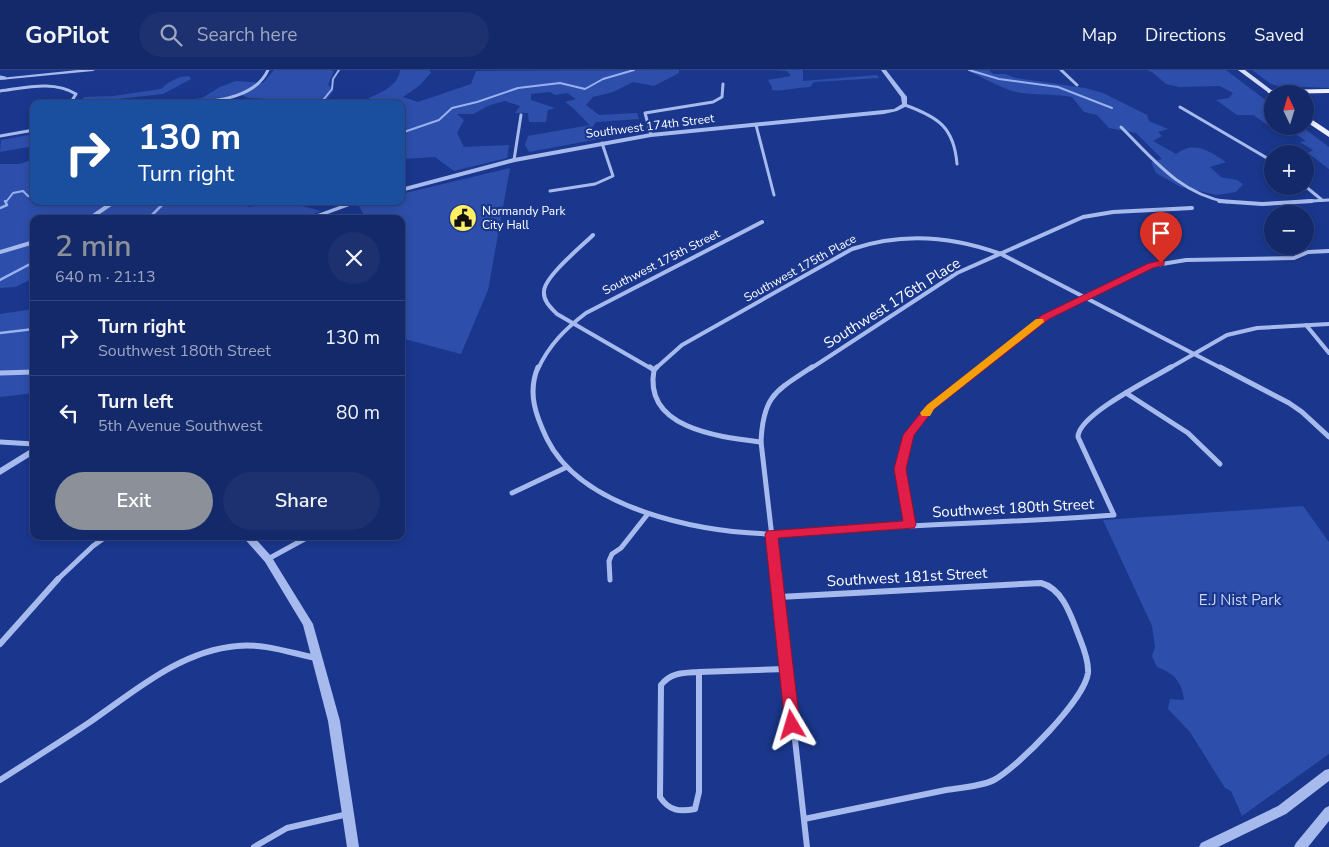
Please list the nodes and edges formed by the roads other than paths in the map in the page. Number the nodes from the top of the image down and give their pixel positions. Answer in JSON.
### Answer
{"nodes":[{"id":1,"x":93,"y":70,"type":"edge"},
{"id":2,"x":268,"y":70,"type":"edge"},
{"id":3,"x":883,"y":70,"type":"edge"},
{"id":4,"x":1061,"y":70,"type":"edge"},
{"id":5,"x":1241,"y":70,"type":"edge"},
{"id":6,"x":2,"y":78,"type":"edge"},
{"id":7,"x":723,"y":84,"type":"dead end"},
{"id":8,"x":1077,"y":85,"type":"dead end"},
{"id":9,"x":1264,"y":87,"type":"edge"},
{"id":10,"x":0,"y":91,"type":"edge"},
{"id":11,"x":1329,"y":91,"type":"edge"},
{"id":12,"x":1314,"y":92,"type":"edge"},
{"id":13,"x":72,"y":100,"type":"edge"},
{"id":14,"x":217,"y":100,"type":"edge"},
{"id":15,"x":905,"y":105,"type":"junction"},
{"id":16,"x":1180,"y":108,"type":"dead end"},
{"id":17,"x":521,"y":115,"type":"dead end"},
{"id":18,"x":1314,"y":124,"type":"edge"},
{"id":19,"x":756,"y":126,"type":"junction"},
{"id":20,"x":1121,"y":127,"type":"dead end"},
{"id":21,"x":30,"y":131,"type":"edge"},
{"id":22,"x":1329,"y":135,"type":"edge"},
{"id":23,"x":0,"y":136,"type":"edge"},
{"id":24,"x":650,"y":136,"type":"junction"},
{"id":25,"x":602,"y":143,"type":"junction"},
{"id":26,"x":1264,"y":156,"type":"edge"},
{"id":27,"x":514,"y":160,"type":"junction"},
{"id":28,"x":957,"y":164,"type":"dead end"},
{"id":29,"x":405,"y":189,"type":"edge"},
{"id":30,"x":550,"y":191,"type":"dead end"},
{"id":31,"x":1314,"y":193,"type":"edge"},
{"id":32,"x":774,"y":195,"type":"dead end"},
{"id":33,"x":1322,"y":200,"type":"junction"},
{"id":34,"x":1329,"y":200,"type":"edge"},
{"id":35,"x":109,"y":205,"type":"edge"},
{"id":36,"x":348,"y":205,"type":"edge"},
{"id":37,"x":1192,"y":208,"type":"dead end"},
{"id":38,"x":95,"y":215,"type":"edge"},
{"id":39,"x":319,"y":215,"type":"edge"},
{"id":40,"x":762,"y":222,"type":"dead end"},
{"id":41,"x":593,"y":235,"type":"dead end"},
{"id":42,"x":30,"y":243,"type":"edge"},
{"id":43,"x":1329,"y":251,"type":"edge"},
{"id":44,"x":0,"y":252,"type":"edge"},
{"id":45,"x":1001,"y":254,"type":"junction"},
{"id":46,"x":1084,"y":297,"type":"junction"},
{"id":47,"x":571,"y":323,"type":"junction"},
{"id":48,"x":1329,"y":324,"type":"edge"},
{"id":49,"x":1306,"y":325,"type":"junction"},
{"id":50,"x":1329,"y":353,"type":"edge"},
{"id":51,"x":1195,"y":355,"type":"junction"},
{"id":52,"x":654,"y":370,"type":"junction"},
{"id":53,"x":30,"y":372,"type":"edge"},
{"id":54,"x":0,"y":373,"type":"edge"},
{"id":55,"x":1126,"y":393,"type":"junction"},
{"id":56,"x":1329,"y":437,"type":"edge"},
{"id":57,"x":0,"y":442,"type":"edge"},
{"id":58,"x":761,"y":442,"type":"junction"},
{"id":59,"x":30,"y":444,"type":"edge"},
{"id":60,"x":30,"y":453,"type":"edge"},
{"id":61,"x":1220,"y":464,"type":"dead end"},
{"id":62,"x":567,"y":467,"type":"junction"},
{"id":63,"x":0,"y":472,"type":"edge"},
{"id":64,"x":512,"y":493,"type":"dead end"},
{"id":65,"x":647,"y":515,"type":"junction"},
{"id":66,"x":910,"y":525,"type":"junction"},
{"id":67,"x":772,"y":534,"type":"junction"},
{"id":68,"x":101,"y":540,"type":"edge"},
{"id":69,"x":251,"y":540,"type":"edge"},
{"id":70,"x":302,"y":540,"type":"edge"},
{"id":71,"x":268,"y":558,"type":"junction"},
{"id":72,"x":610,"y":580,"type":"dead end"},
{"id":73,"x":778,"y":597,"type":"junction"},
{"id":74,"x":0,"y":644,"type":"edge"},
{"id":75,"x":319,"y":659,"type":"junction"},
{"id":76,"x":786,"y":669,"type":"junction"},
{"id":77,"x":699,"y":672,"type":"junction"},
{"id":78,"x":1329,"y":774,"type":"edge"},
{"id":79,"x":0,"y":780,"type":"edge"},
{"id":80,"x":1329,"y":812,"type":"edge"},
{"id":81,"x":348,"y":814,"type":"junction"},
{"id":82,"x":804,"y":819,"type":"junction"},
{"id":83,"x":254,"y":847,"type":"edge"},
{"id":84,"x":353,"y":847,"type":"edge"},
{"id":85,"x":807,"y":847,"type":"edge"},
{"id":86,"x":1205,"y":847,"type":"edge"},
{"id":87,"x":1300,"y":847,"type":"edge"}],
"edges":[{"from":1,"to":6,"type":"street"},
{"from":2,"to":14,"type":"street"},
{"from":3,"to":15,"type":"street"},
{"from":4,"to":8,"type":"street"},
{"from":5,"to":9,"type":"main road"},
{"from":7,"to":24,"type":"street"},
{"from":10,"to":13,"type":"street"},
{"from":11,"to":12,"type":"main road"},
{"from":15,"to":19,"type":"street","name":"Southwest 174th Street"},
{"from":15,"to":28,"type":"street"},
{"from":16,"to":26,"type":"street"},
{"from":17,"to":27,"type":"street"},
{"from":18,"to":22,"type":"main road"},
{"from":19,"to":24,"type":"street","name":"Southwest 174th Street"},
{"from":19,"to":32,"type":"street"},
{"from":20,"to":33,"type":"street"},
{"from":21,"to":23,"type":"street"},
{"from":24,"to":25,"type":"street","name":"Southwest 174th Street"},
{"from":25,"to":27,"type":"street","name":"Southwest 174th Street"},
{"from":25,"to":30,"type":"street"},
{"from":27,"to":29,"type":"street","name":"Southwest 174th Street"},
{"from":31,"to":33,"type":"street"},
{"from":33,"to":34,"type":"street"},
{"from":35,"to":38,"type":"street"},
{"from":36,"to":39,"type":"street"},
{"from":37,"to":45,"type":"street","name":"Southwest 176th Place"},
{"from":40,"to":47,"type":"street","name":"Southwest 175th Street"},
{"from":41,"to":47,"type":"street"},
{"from":42,"to":44,"type":"street"},
{"from":43,"to":46,"type":"street"},
{"from":45,"to":46,"type":"street","name":"Southwest 175th Place"},
{"from":45,"to":52,"type":"street","name":"Southwest 175th Place"},
{"from":45,"to":58,"type":"street","name":"Southwest 176th Place"},
{"from":46,"to":51,"type":"street","name":"Southwest 175th Place"},
{"from":46,"to":66,"type":"street"},
{"from":47,"to":52,"type":"street"},
{"from":47,"to":62,"type":"street","name":"Southwest 175th Street"},
{"from":48,"to":49,"type":"street"},
{"from":49,"to":50,"type":"street"},
{"from":49,"to":51,"type":"street"},
{"from":51,"to":55,"type":"street"},
{"from":51,"to":56,"type":"street","name":"Southwest 175th Place"},
{"from":52,"to":58,"type":"street"},
{"from":53,"to":54,"type":"street"},
{"from":55,"to":61,"type":"street"},
{"from":55,"to":66,"type":"street","name":"Southwest 180th Street"},
{"from":57,"to":59,"type":"street"},
{"from":58,"to":67,"type":"street"},
{"from":60,"to":63,"type":"street"},
{"from":62,"to":64,"type":"street"},
{"from":62,"to":65,"type":"street","name":"Southwest 180th Street"},
{"from":65,"to":67,"type":"street","name":"Southwest 180th Street"},
{"from":65,"to":72,"type":"street"},
{"from":66,"to":67,"type":"street","name":"Southwest 180th Street"},
{"from":67,"to":73,"type":"street"},
{"from":68,"to":74,"type":"street"},
{"from":69,"to":71,"type":"street"},
{"from":70,"to":71,"type":"street"},
{"from":71,"to":75,"type":"street"},
{"from":73,"to":76,"type":"street"},
{"from":73,"to":82,"type":"street","name":"Southwest 181st Street"},
{"from":75,"to":79,"type":"street"},
{"from":75,"to":81,"type":"street"},
{"from":76,"to":77,"type":"street"},
{"from":76,"to":82,"type":"street"},
{"from":77,"to":77,"type":"street"},
{"from":78,"to":86,"type":"street"},
{"from":80,"to":87,"type":"street"},
{"from":81,"to":83,"type":"street"},
{"from":81,"to":84,"type":"street"},
{"from":82,"to":85,"type":"street"}]}
